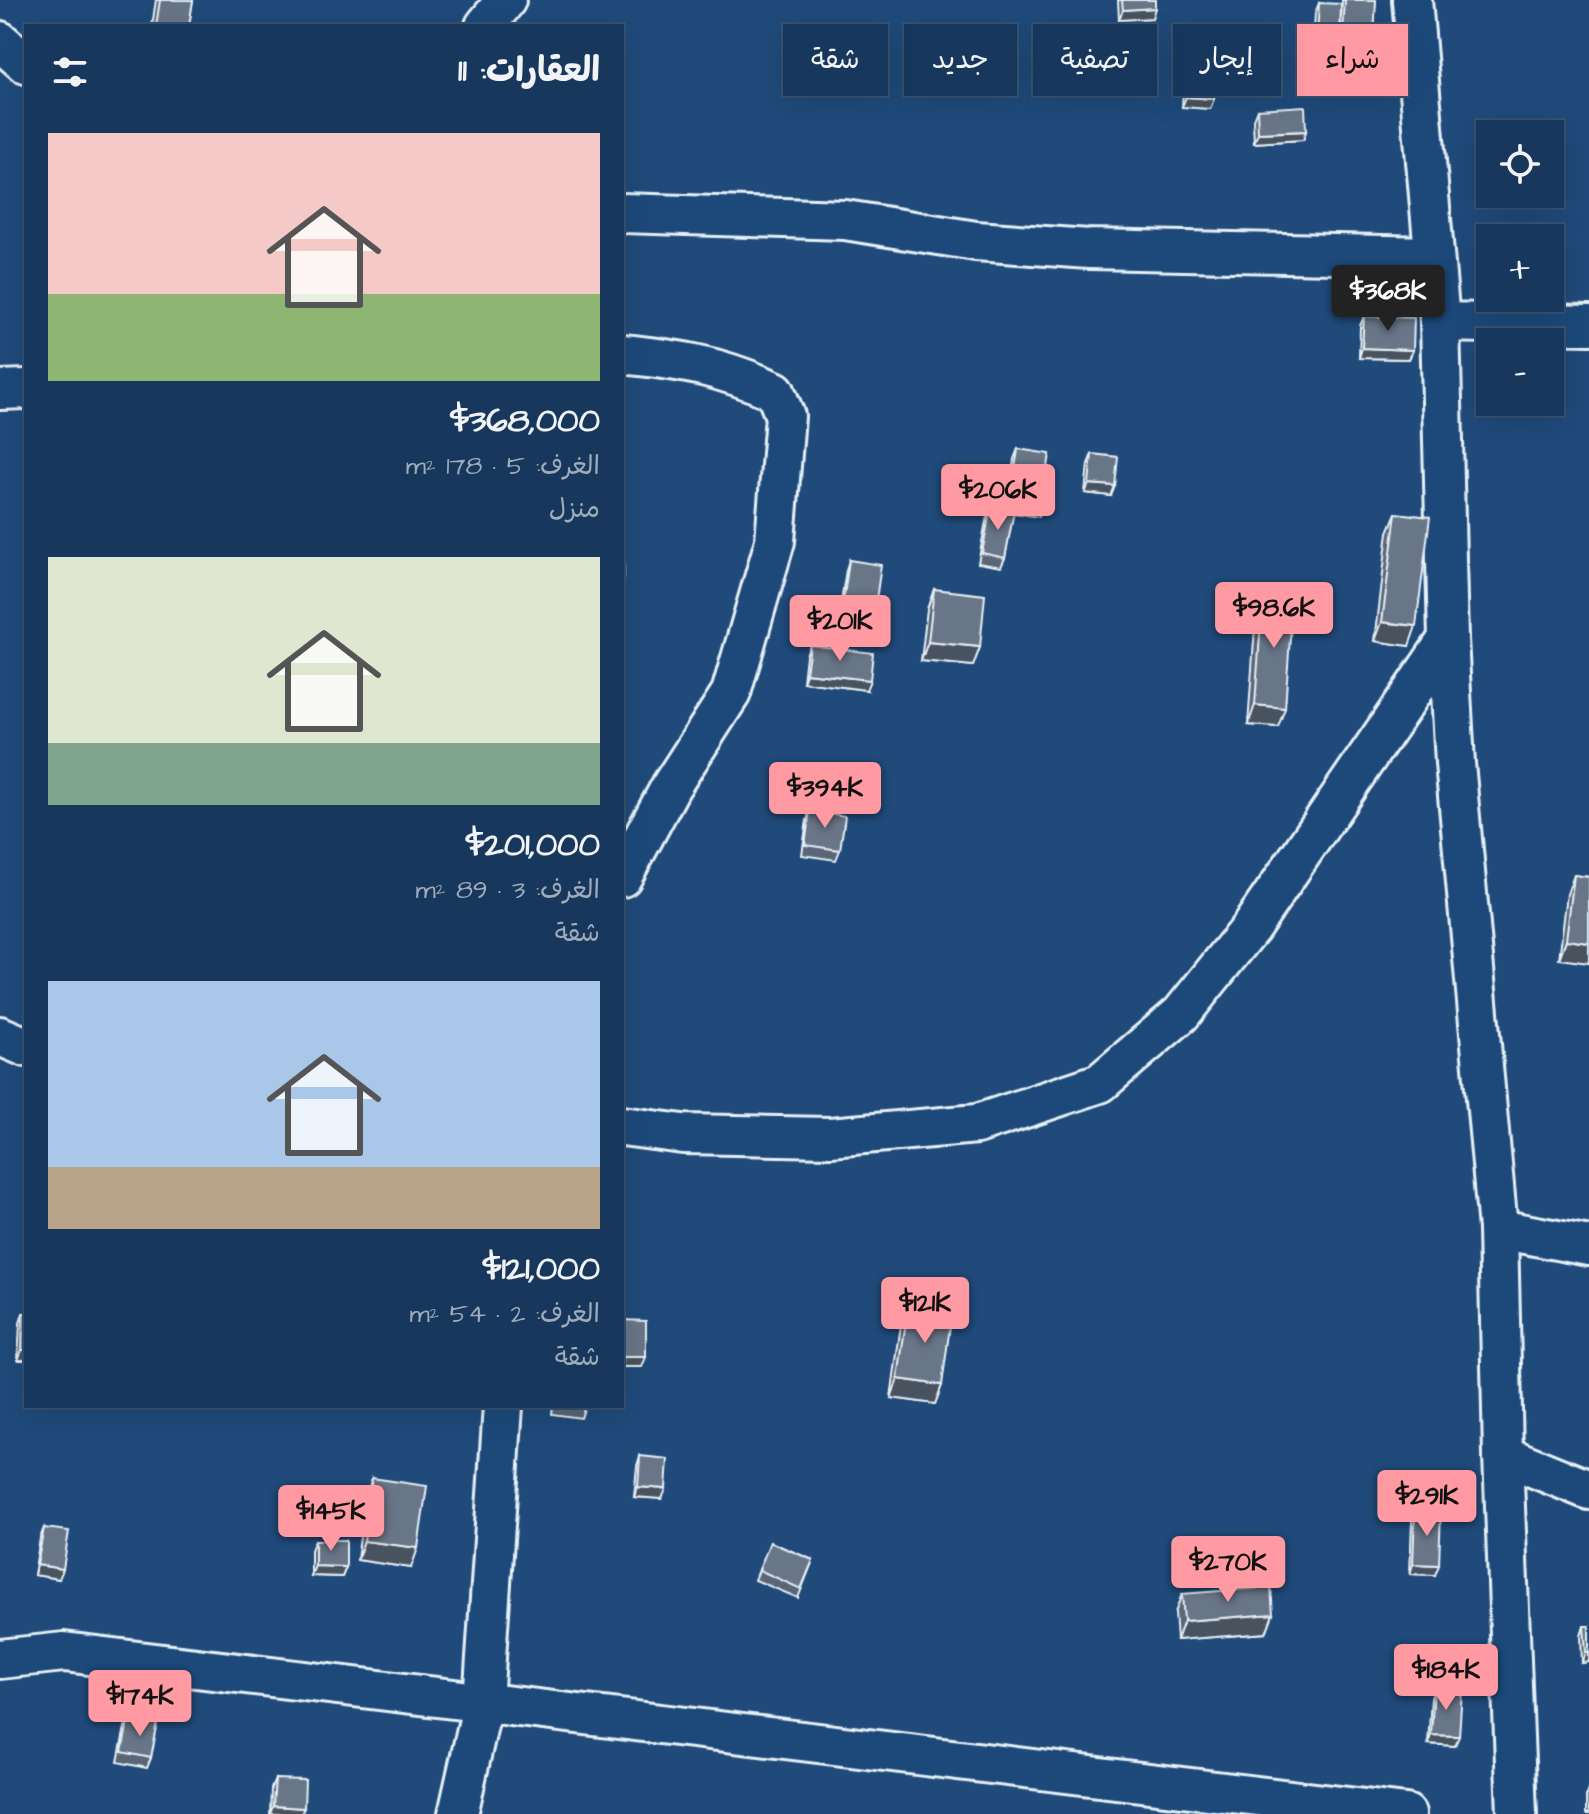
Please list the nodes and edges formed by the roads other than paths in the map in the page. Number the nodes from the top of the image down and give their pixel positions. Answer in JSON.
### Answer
{"nodes":[{"id":1,"x":506,"y":0,"type":"edge"},
{"id":2,"x":1412,"y":0,"type":"edge"},
{"id":3,"x":487,"y":24,"type":"edge"},
{"id":4,"x":0,"y":41,"type":"edge"},
{"id":5,"x":24,"y":62,"type":"edge"},
{"id":6,"x":624,"y":213,"type":"edge"},
{"id":7,"x":1434,"y":256,"type":"junction"},
{"id":8,"x":1440,"y":322,"type":"junction"},
{"id":9,"x":1589,"y":325,"type":"edge"},
{"id":10,"x":624,"y":354,"type":"edge"},
{"id":11,"x":24,"y":389,"type":"edge"},
{"id":12,"x":0,"y":390,"type":"edge"},
{"id":13,"x":1448,"y":639,"type":"junction"},
{"id":14,"x":624,"y":873,"type":"edge"},
{"id":15,"x":0,"y":1036,"type":"edge"},
{"id":16,"x":24,"y":1046,"type":"edge"},
{"id":17,"x":624,"y":1126,"type":"edge"},
{"id":18,"x":1498,"y":1229,"type":"junction"},
{"id":19,"x":1589,"y":1246,"type":"edge"},
{"id":20,"x":503,"y":1408,"type":"edge"},
{"id":21,"x":1503,"y":1455,"type":"junction"},
{"id":22,"x":1589,"y":1490,"type":"edge"},
{"id":23,"x":0,"y":1659,"type":"edge"},
{"id":24,"x":483,"y":1702,"type":"junction"},
{"id":25,"x":458,"y":1814,"type":"edge"},
{"id":26,"x":1406,"y":1814,"type":"edge"},
{"id":27,"x":1517,"y":1814,"type":"edge"}],
"edges":[{"from":1,"to":3,"type":"street"},
{"from":2,"to":7,"type":"street"},
{"from":4,"to":5,"type":"street"},
{"from":6,"to":7,"type":"street"},
{"from":7,"to":8,"type":"street"},
{"from":8,"to":9,"type":"street"},
{"from":8,"to":13,"type":"street"},
{"from":10,"to":14,"type":"street"},
{"from":11,"to":12,"type":"street"},
{"from":13,"to":17,"type":"street"},
{"from":13,"to":18,"type":"street"},
{"from":15,"to":16,"type":"street"},
{"from":18,"to":19,"type":"street"},
{"from":18,"to":21,"type":"street"},
{"from":20,"to":24,"type":"street"},
{"from":21,"to":22,"type":"street"},
{"from":21,"to":27,"type":"street"},
{"from":23,"to":24,"type":"street"},
{"from":24,"to":25,"type":"street"},
{"from":24,"to":26,"type":"street"}]}
